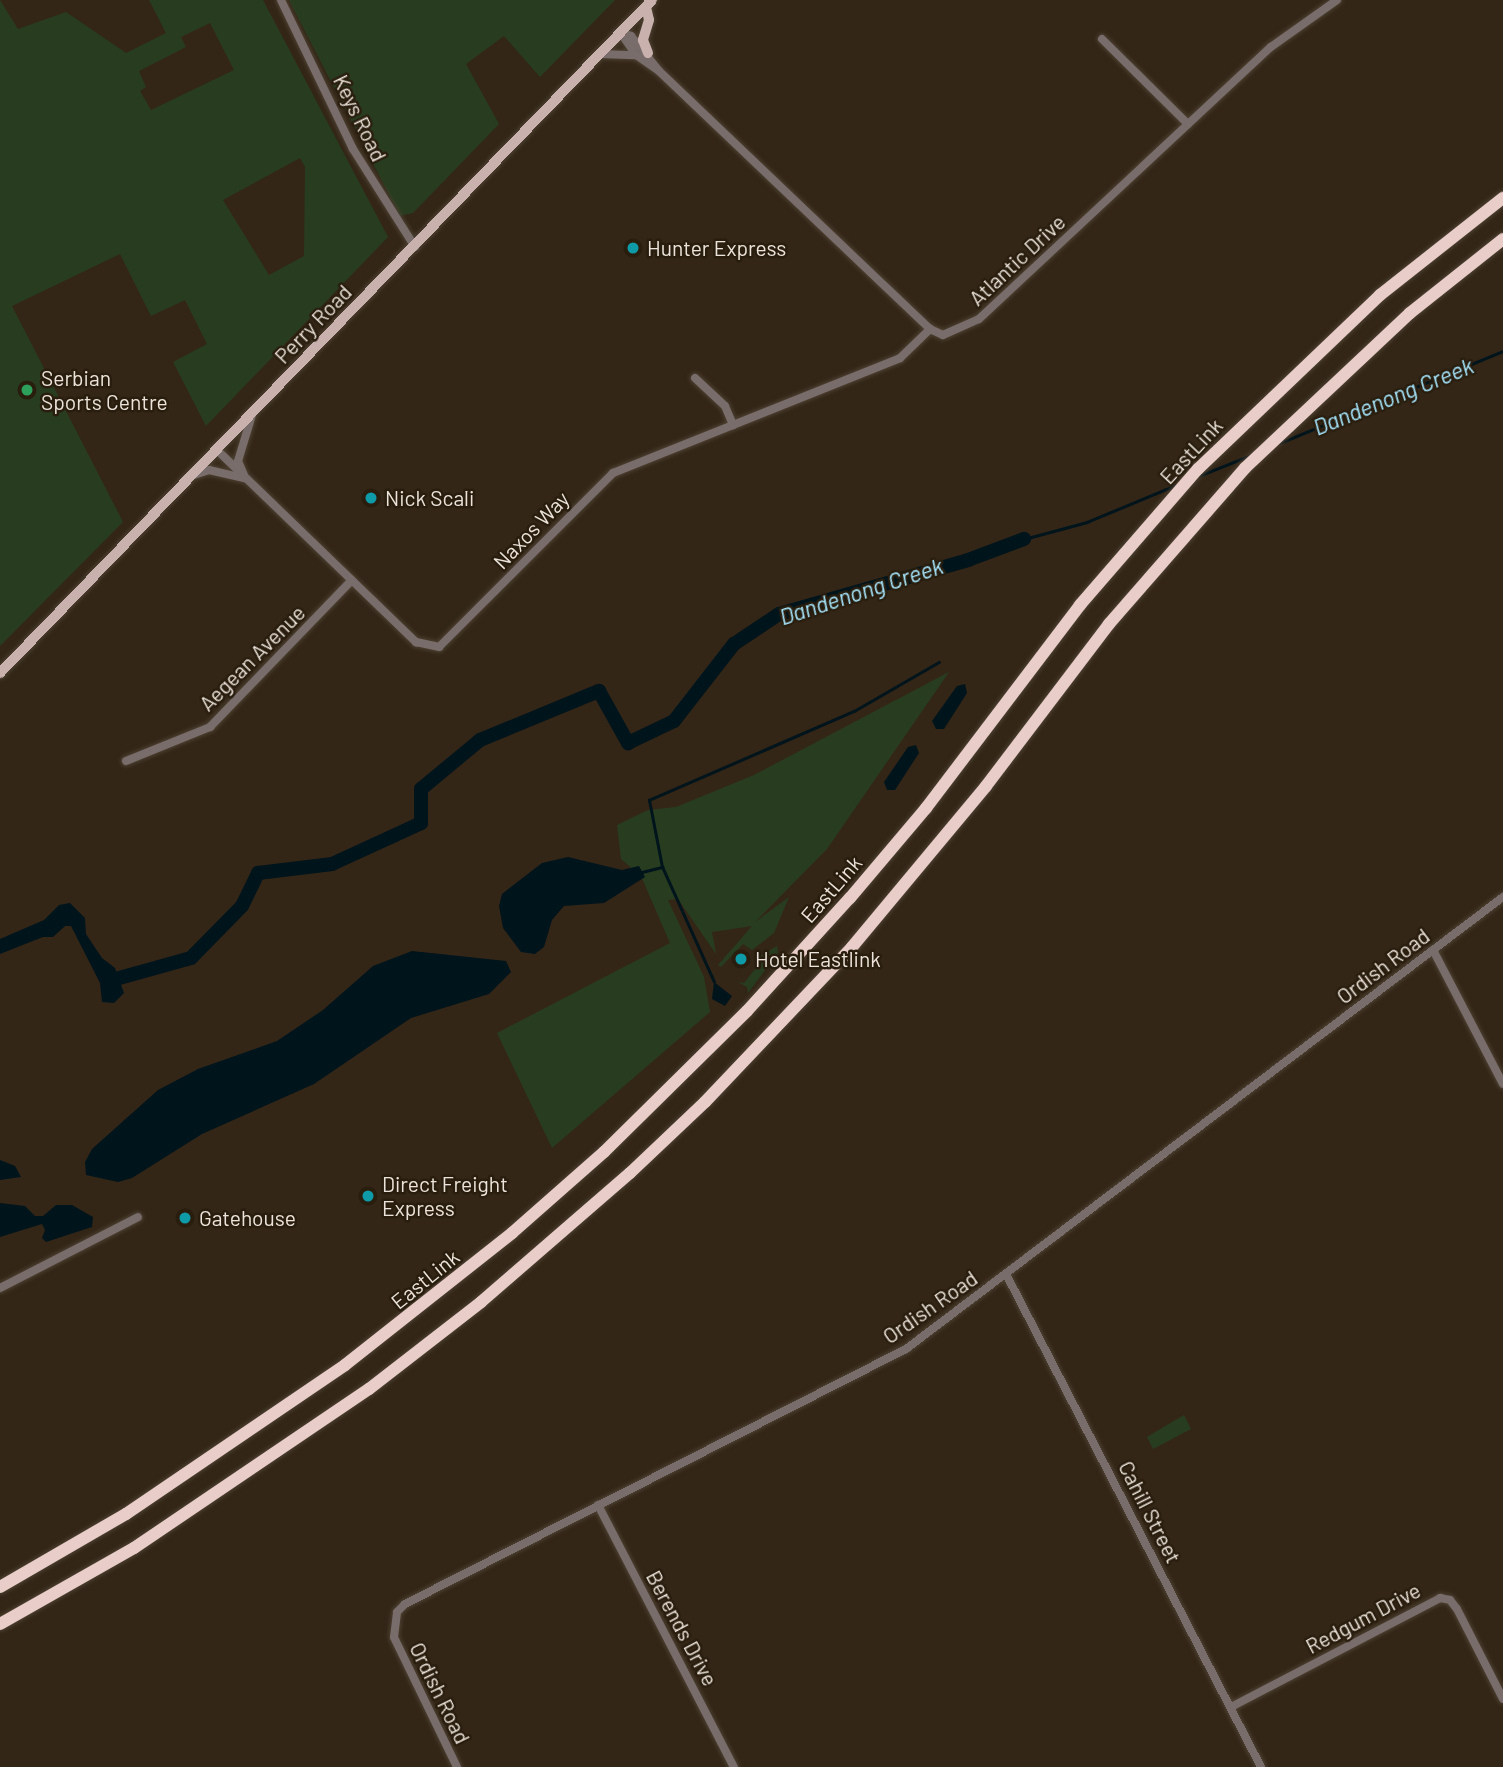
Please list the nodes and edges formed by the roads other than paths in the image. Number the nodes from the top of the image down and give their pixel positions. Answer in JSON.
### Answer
{"nodes":[{"id":1,"x":281,"y":0,"type":"edge"},
{"id":2,"x":1338,"y":0,"type":"edge"},
{"id":3,"x":649,"y":3,"type":"edge"},
{"id":4,"x":620,"y":32,"type":"junction"},
{"id":5,"x":1102,"y":39,"type":"dead end"},
{"id":6,"x":598,"y":54,"type":"junction"},
{"id":7,"x":642,"y":54,"type":"junction"},
{"id":8,"x":1188,"y":124,"type":"junction"},
{"id":9,"x":1503,"y":198,"type":"edge"},
{"id":10,"x":1503,"y":239,"type":"edge"},
{"id":11,"x":415,"y":247,"type":"junction"},
{"id":12,"x":930,"y":329,"type":"junction"},
{"id":13,"x":695,"y":378,"type":"dead end"},
{"id":14,"x":251,"y":415,"type":"junction"},
{"id":15,"x":733,"y":425,"type":"junction"},
{"id":16,"x":217,"y":450,"type":"junction"},
{"id":17,"x":193,"y":475,"type":"junction"},
{"id":18,"x":245,"y":478,"type":"junction"},
{"id":19,"x":352,"y":580,"type":"junction"},
{"id":20,"x":0,"y":673,"type":"edge"},
{"id":21,"x":126,"y":761,"type":"dead end"},
{"id":22,"x":1503,"y":897,"type":"edge"},
{"id":23,"x":1433,"y":950,"type":"junction"},
{"id":24,"x":1503,"y":1084,"type":"edge"},
{"id":25,"x":138,"y":1217,"type":"dead end"},
{"id":26,"x":1006,"y":1274,"type":"junction"},
{"id":27,"x":0,"y":1288,"type":"edge"},
{"id":28,"x":598,"y":1505,"type":"junction"},
{"id":29,"x":0,"y":1587,"type":"edge"},
{"id":30,"x":0,"y":1624,"type":"edge"},
{"id":31,"x":1503,"y":1699,"type":"edge"},
{"id":32,"x":1231,"y":1707,"type":"junction"},
{"id":33,"x":457,"y":1767,"type":"edge"},
{"id":34,"x":734,"y":1767,"type":"edge"},
{"id":35,"x":1261,"y":1767,"type":"edge"}],
"edges":[{"from":1,"to":11,"type":"street","name":"Keys Road"},
{"from":2,"to":8,"type":"street","name":"Atlantic Drive"},
{"from":3,"to":4,"type":"main road","name":"Perry Road"},
{"from":3,"to":7,"type":"main road"},
{"from":4,"to":6,"type":"main road","name":"Perry Road"},
{"from":4,"to":7,"type":"street"},
{"from":5,"to":8,"type":"street"},
{"from":6,"to":7,"type":"street"},
{"from":6,"to":11,"type":"main road","name":"Perry Road"},
{"from":7,"to":12,"type":"street"},
{"from":8,"to":12,"type":"street","name":"Atlantic Drive"},
{"from":9,"to":29,"type":"highway","name":"EastLink"},
{"from":10,"to":30,"type":"highway"},
{"from":11,"to":14,"type":"main road","name":"Perry Road"},
{"from":12,"to":15,"type":"street","name":"Naxos Way"},
{"from":13,"to":15,"type":"street"},
{"from":14,"to":16,"type":"main road","name":"Perry Road"},
{"from":14,"to":18,"type":"street"},
{"from":15,"to":19,"type":"street","name":"Naxos Way"},
{"from":16,"to":17,"type":"main road","name":"Perry Road"},
{"from":16,"to":18,"type":"street","name":"Naxos Way"},
{"from":17,"to":18,"type":"street"},
{"from":17,"to":20,"type":"main road","name":"Perry Road"},
{"from":18,"to":19,"type":"street","name":"Naxos Way"},
{"from":19,"to":21,"type":"street","name":"Aegean Avenue"},
{"from":22,"to":23,"type":"street","name":"Ordish Road"},
{"from":23,"to":24,"type":"street"},
{"from":23,"to":26,"type":"street","name":"Ordish Road"},
{"from":25,"to":27,"type":"street"},
{"from":26,"to":28,"type":"street","name":"Ordish Road"},
{"from":26,"to":32,"type":"street","name":"Cahill Street"},
{"from":28,"to":33,"type":"street","name":"Ordish Road"},
{"from":28,"to":34,"type":"street","name":"Berends Drive"},
{"from":31,"to":32,"type":"street","name":"Redgum Drive"},
{"from":32,"to":35,"type":"street","name":"Cahill Street"}]}
